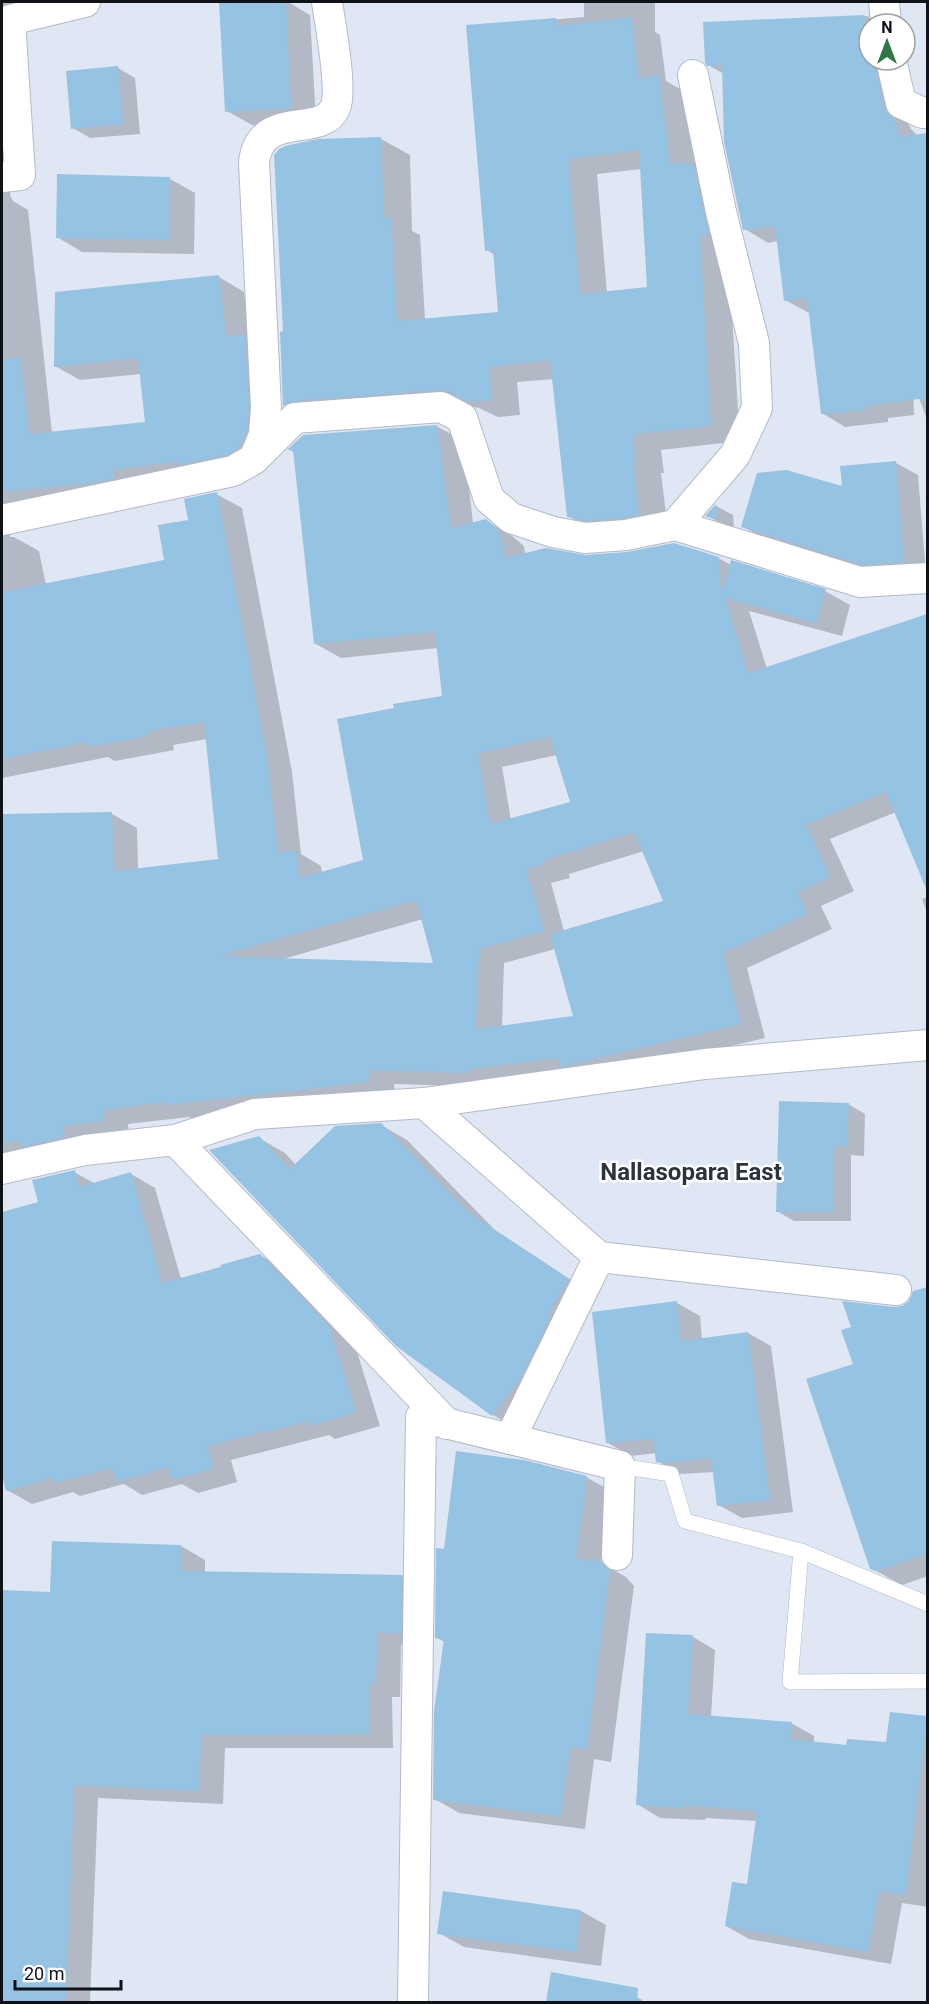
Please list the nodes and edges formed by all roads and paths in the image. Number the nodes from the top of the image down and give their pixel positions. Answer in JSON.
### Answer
{"nodes":[{"id":1,"x":85,"y":2,"type":"edge"},
{"id":2,"x":327,"y":2,"type":"edge"},
{"id":3,"x":894,"y":72,"type":"edge"},
{"id":4,"x":693,"y":75,"type":"dead end"},
{"id":5,"x":927,"y":112,"type":"edge"},
{"id":6,"x":2,"y":177,"type":"edge"},
{"id":7,"x":254,"y":459,"type":"junction"},
{"id":8,"x":2,"y":520,"type":"edge"},
{"id":9,"x":675,"y":525,"type":"junction"},
{"id":10,"x":927,"y":578,"type":"edge"},
{"id":11,"x":927,"y":1045,"type":"edge"},
{"id":12,"x":424,"y":1103,"type":"junction"},
{"id":13,"x":175,"y":1140,"type":"junction"},
{"id":14,"x":2,"y":1169,"type":"edge"},
{"id":15,"x":598,"y":1257,"type":"junction"},
{"id":16,"x":896,"y":1290,"type":"dead end"},
{"id":17,"x":447,"y":1424,"type":"junction"},
{"id":18,"x":510,"y":1439,"type":"junction"},
{"id":19,"x":620,"y":1466,"type":"junction"},
{"id":20,"x":801,"y":1551,"type":"junction"},
{"id":21,"x":617,"y":1555,"type":"dead end"},
{"id":22,"x":927,"y":1604,"type":"edge"},
{"id":23,"x":927,"y":1681,"type":"edge"},
{"id":24,"x":413,"y":2002,"type":"edge"}],
"edges":[{"from":1,"to":6,"type":"street"},
{"from":2,"to":7,"type":"street"},
{"from":3,"to":5,"type":"street"},
{"from":4,"to":9,"type":"street"},
{"from":7,"to":8,"type":"street"},
{"from":7,"to":9,"type":"street"},
{"from":9,"to":10,"type":"street"},
{"from":11,"to":12,"type":"street"},
{"from":12,"to":13,"type":"street"},
{"from":12,"to":15,"type":"street"},
{"from":13,"to":14,"type":"street"},
{"from":13,"to":17,"type":"street"},
{"from":15,"to":16,"type":"street"},
{"from":15,"to":18,"type":"street"},
{"from":17,"to":18,"type":"street"},
{"from":17,"to":24,"type":"street"},
{"from":18,"to":19,"type":"street"},
{"from":19,"to":20,"type":"lane"},
{"from":19,"to":21,"type":"street"},
{"from":20,"to":22,"type":"lane"},
{"from":20,"to":23,"type":"lane"}]}
